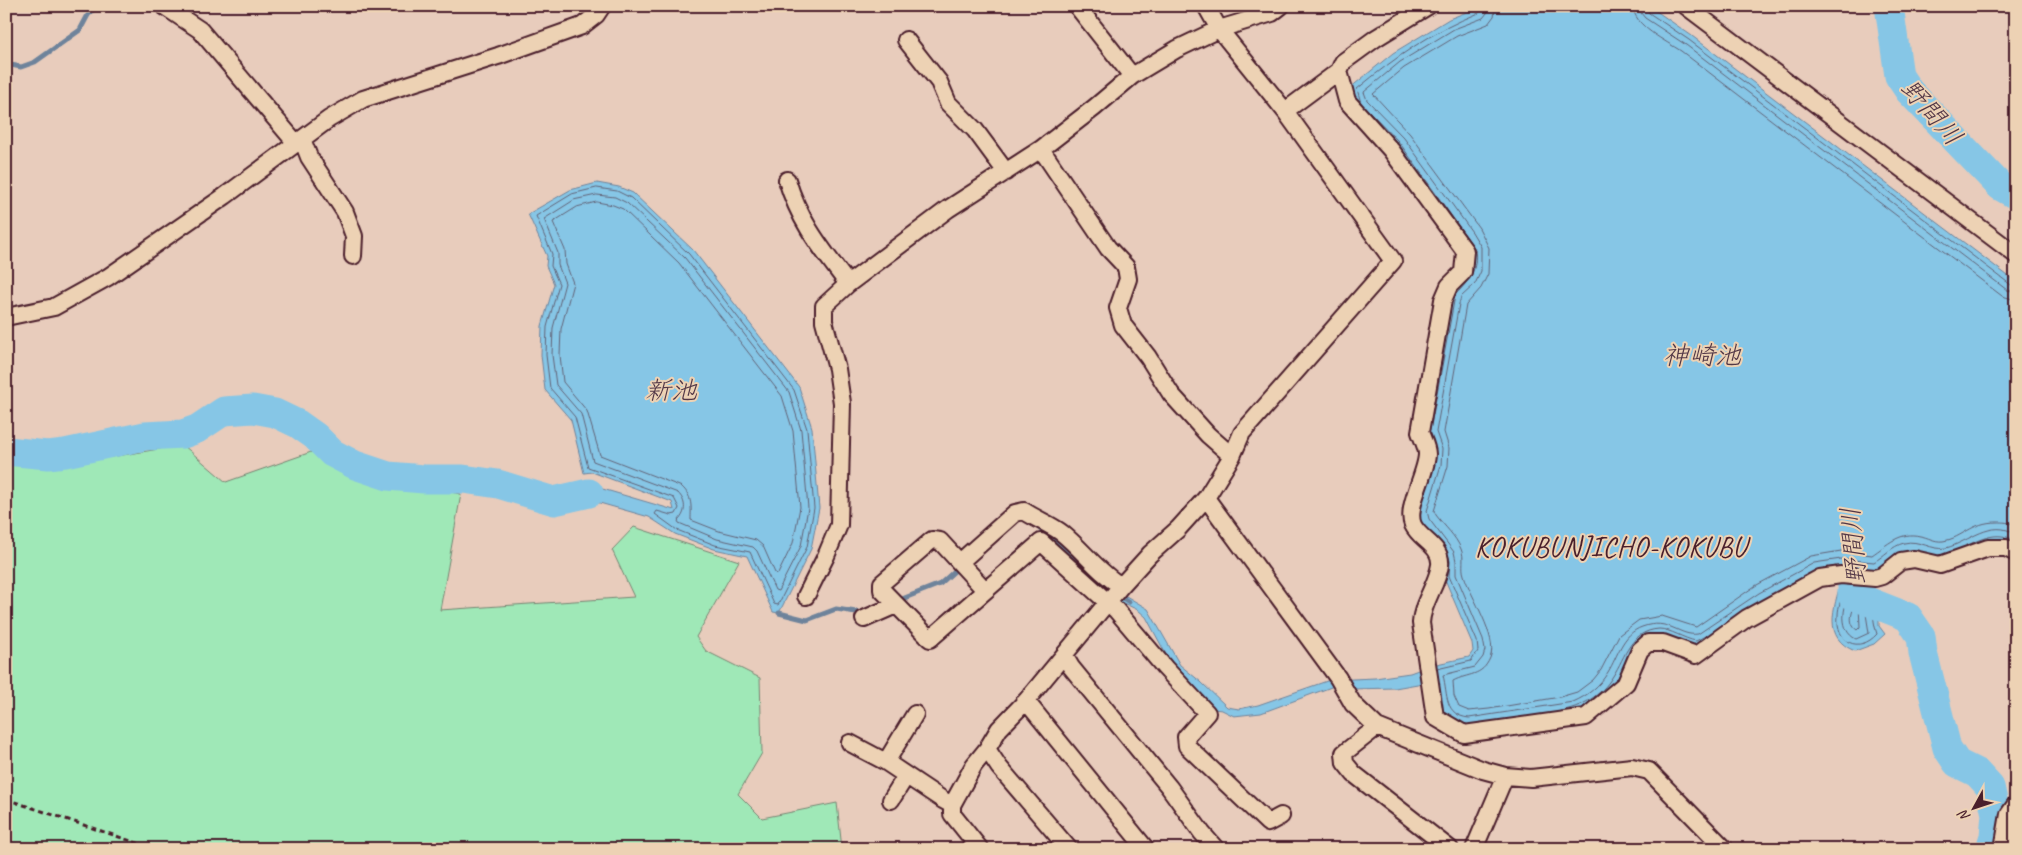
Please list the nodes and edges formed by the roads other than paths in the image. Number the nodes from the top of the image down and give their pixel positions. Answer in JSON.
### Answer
{"nodes":[{"id":1,"x":164,"y":6,"type":"edge"},
{"id":2,"x":602,"y":6,"type":"edge"},
{"id":3,"x":1077,"y":6,"type":"edge"},
{"id":4,"x":1206,"y":6,"type":"edge"},
{"id":5,"x":1281,"y":6,"type":"edge"},
{"id":6,"x":1428,"y":6,"type":"edge"},
{"id":7,"x":1686,"y":6,"type":"edge"},
{"id":8,"x":1220,"y":29,"type":"junction"},
{"id":9,"x":906,"y":40,"type":"dead end"},
{"id":10,"x":1339,"y":71,"type":"junction"},
{"id":11,"x":1132,"y":76,"type":"junction"},
{"id":12,"x":1285,"y":112,"type":"junction"},
{"id":13,"x":299,"y":141,"type":"junction"},
{"id":14,"x":1041,"y":149,"type":"junction"},
{"id":15,"x":1006,"y":172,"type":"junction"},
{"id":16,"x":787,"y":180,"type":"dead end"},
{"id":17,"x":2016,"y":254,"type":"edge"},
{"id":18,"x":353,"y":256,"type":"dead end"},
{"id":19,"x":848,"y":284,"type":"junction"},
{"id":20,"x":6,"y":317,"type":"edge"},
{"id":21,"x":1232,"y":456,"type":"junction"},
{"id":22,"x":1206,"y":498,"type":"junction"},
{"id":23,"x":2016,"y":554,"type":"edge"},
{"id":24,"x":960,"y":562,"type":"junction"},
{"id":25,"x":986,"y":590,"type":"junction"},
{"id":26,"x":1115,"y":594,"type":"junction"},
{"id":27,"x":806,"y":596,"type":"dead end"},
{"id":28,"x":896,"y":605,"type":"junction"},
{"id":29,"x":864,"y":619,"type":"dead end"},
{"id":30,"x":1064,"y":655,"type":"junction"},
{"id":31,"x":1026,"y":701,"type":"junction"},
{"id":32,"x":915,"y":714,"type":"dead end"},
{"id":33,"x":1377,"y":727,"type":"junction"},
{"id":34,"x":850,"y":743,"type":"dead end"},
{"id":35,"x":987,"y":749,"type":"junction"},
{"id":36,"x":886,"y":762,"type":"junction"},
{"id":37,"x":906,"y":776,"type":"junction"},
{"id":38,"x":1504,"y":776,"type":"junction"},
{"id":39,"x":891,"y":800,"type":"dead end"},
{"id":40,"x":952,"y":804,"type":"junction"},
{"id":41,"x":2016,"y":804,"type":"edge"},
{"id":42,"x":1281,"y":816,"type":"dead end"},
{"id":43,"x":980,"y":849,"type":"edge"},
{"id":44,"x":1069,"y":849,"type":"edge"},
{"id":45,"x":1146,"y":849,"type":"edge"},
{"id":46,"x":1216,"y":849,"type":"edge"},
{"id":47,"x":1450,"y":849,"type":"edge"},
{"id":48,"x":1474,"y":849,"type":"edge"},
{"id":49,"x":1725,"y":849,"type":"edge"},
{"id":50,"x":2003,"y":849,"type":"edge"}],
"edges":[{"from":1,"to":13,"type":"street"},
{"from":2,"to":13,"type":"street"},
{"from":3,"to":11,"type":"street"},
{"from":4,"to":8,"type":"street"},
{"from":5,"to":8,"type":"street"},
{"from":6,"to":10,"type":"street"},
{"from":7,"to":17,"type":"street"},
{"from":8,"to":11,"type":"street"},
{"from":8,"to":12,"type":"street"},
{"from":9,"to":15,"type":"street"},
{"from":10,"to":12,"type":"street"},
{"from":10,"to":23,"type":"street"},
{"from":11,"to":14,"type":"street"},
{"from":12,"to":21,"type":"street"},
{"from":13,"to":18,"type":"street"},
{"from":13,"to":20,"type":"street"},
{"from":14,"to":15,"type":"street"},
{"from":14,"to":21,"type":"street"},
{"from":15,"to":19,"type":"street"},
{"from":16,"to":19,"type":"street"},
{"from":19,"to":27,"type":"street"},
{"from":21,"to":22,"type":"street"},
{"from":22,"to":26,"type":"street"},
{"from":22,"to":33,"type":"street"},
{"from":24,"to":25,"type":"street"},
{"from":24,"to":26,"type":"street"},
{"from":24,"to":28,"type":"street"},
{"from":25,"to":26,"type":"street"},
{"from":25,"to":28,"type":"street"},
{"from":26,"to":30,"type":"street"},
{"from":26,"to":42,"type":"street"},
{"from":28,"to":29,"type":"street"},
{"from":30,"to":31,"type":"street"},
{"from":30,"to":46,"type":"street"},
{"from":31,"to":35,"type":"street"},
{"from":31,"to":45,"type":"street"},
{"from":32,"to":36,"type":"street"},
{"from":33,"to":38,"type":"street"},
{"from":33,"to":47,"type":"street"},
{"from":34,"to":36,"type":"street"},
{"from":35,"to":40,"type":"street"},
{"from":35,"to":44,"type":"street"},
{"from":36,"to":37,"type":"street"},
{"from":37,"to":39,"type":"street"},
{"from":37,"to":40,"type":"street"},
{"from":38,"to":48,"type":"street"},
{"from":38,"to":49,"type":"street"},
{"from":40,"to":43,"type":"street"},
{"from":41,"to":50,"type":"street"}]}
